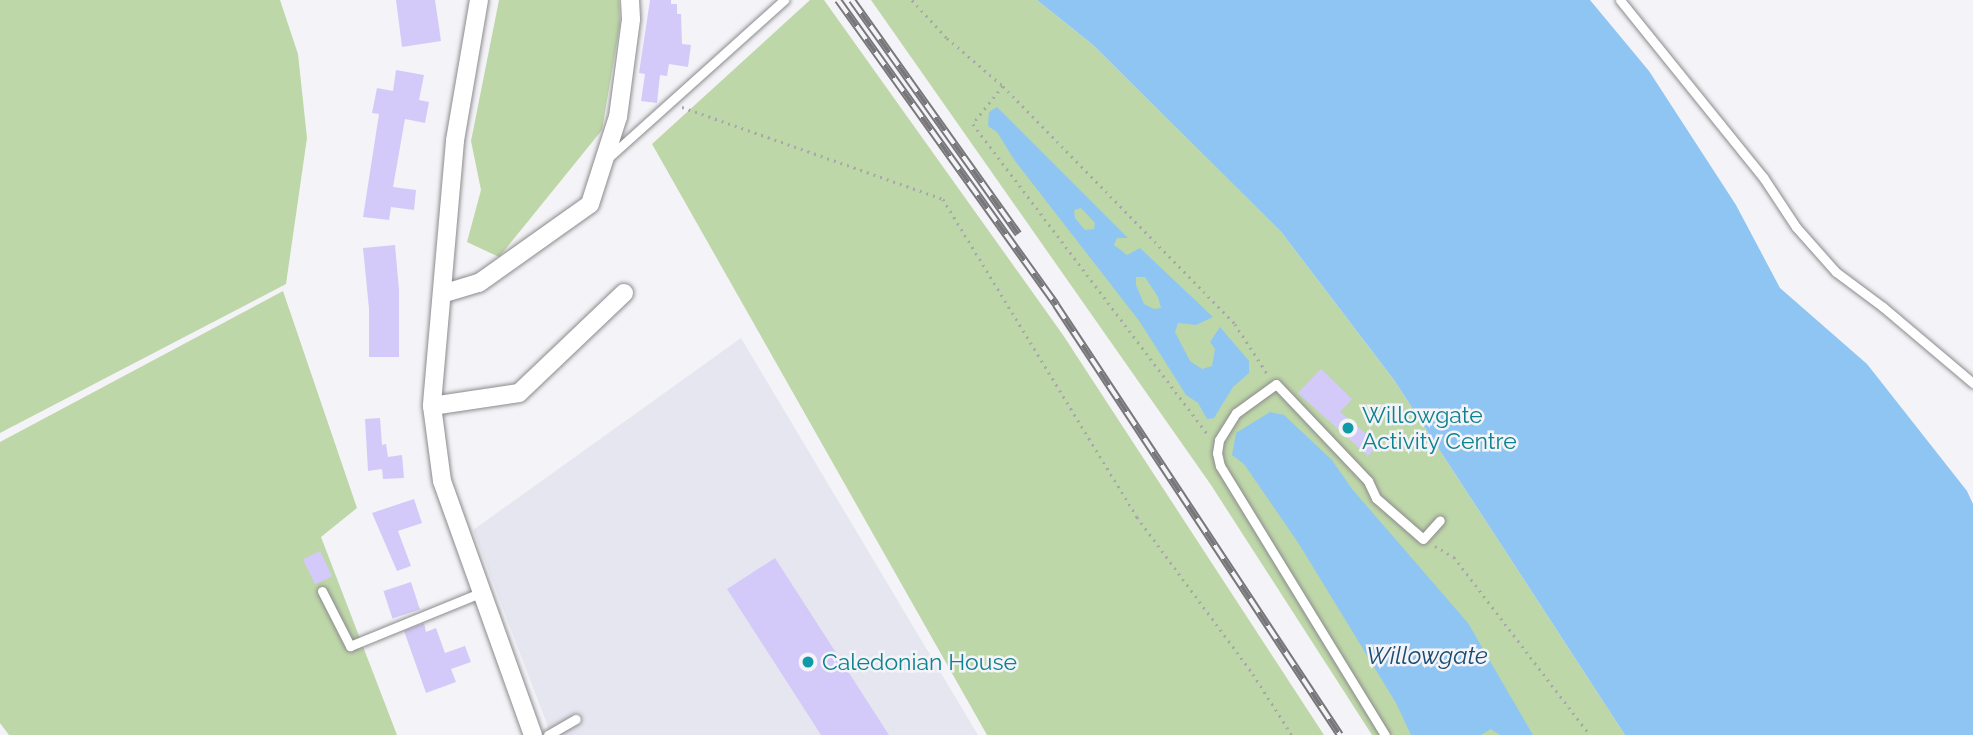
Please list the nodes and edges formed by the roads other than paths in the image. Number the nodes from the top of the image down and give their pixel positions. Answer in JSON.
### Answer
{"nodes":[{"id":1,"x":479,"y":0,"type":"edge"},
{"id":2,"x":630,"y":0,"type":"edge"},
{"id":3,"x":784,"y":0,"type":"edge"},
{"id":4,"x":1620,"y":0,"type":"edge"},
{"id":5,"x":604,"y":162,"type":"junction"},
{"id":6,"x":624,"y":293,"type":"dead end"},
{"id":7,"x":442,"y":294,"type":"junction"},
{"id":8,"x":1973,"y":383,"type":"edge"},
{"id":9,"x":432,"y":406,"type":"junction"},
{"id":10,"x":1440,"y":520,"type":"dead end"},
{"id":11,"x":322,"y":591,"type":"dead end"},
{"id":12,"x":481,"y":592,"type":"junction"},
{"id":13,"x":576,"y":719,"type":"dead end"},
{"id":14,"x":533,"y":735,"type":"edge"},
{"id":15,"x":548,"y":735,"type":"edge"},
{"id":16,"x":1385,"y":735,"type":"edge"}],
"edges":[{"from":1,"to":7,"type":"street"},
{"from":2,"to":5,"type":"street"},
{"from":3,"to":5,"type":"lane"},
{"from":4,"to":8,"type":"lane"},
{"from":5,"to":7,"type":"street"},
{"from":6,"to":9,"type":"street"},
{"from":7,"to":9,"type":"street"},
{"from":9,"to":12,"type":"street"},
{"from":10,"to":16,"type":"lane"},
{"from":11,"to":12,"type":"lane"},
{"from":12,"to":14,"type":"street"},
{"from":13,"to":15,"type":"lane"}]}
